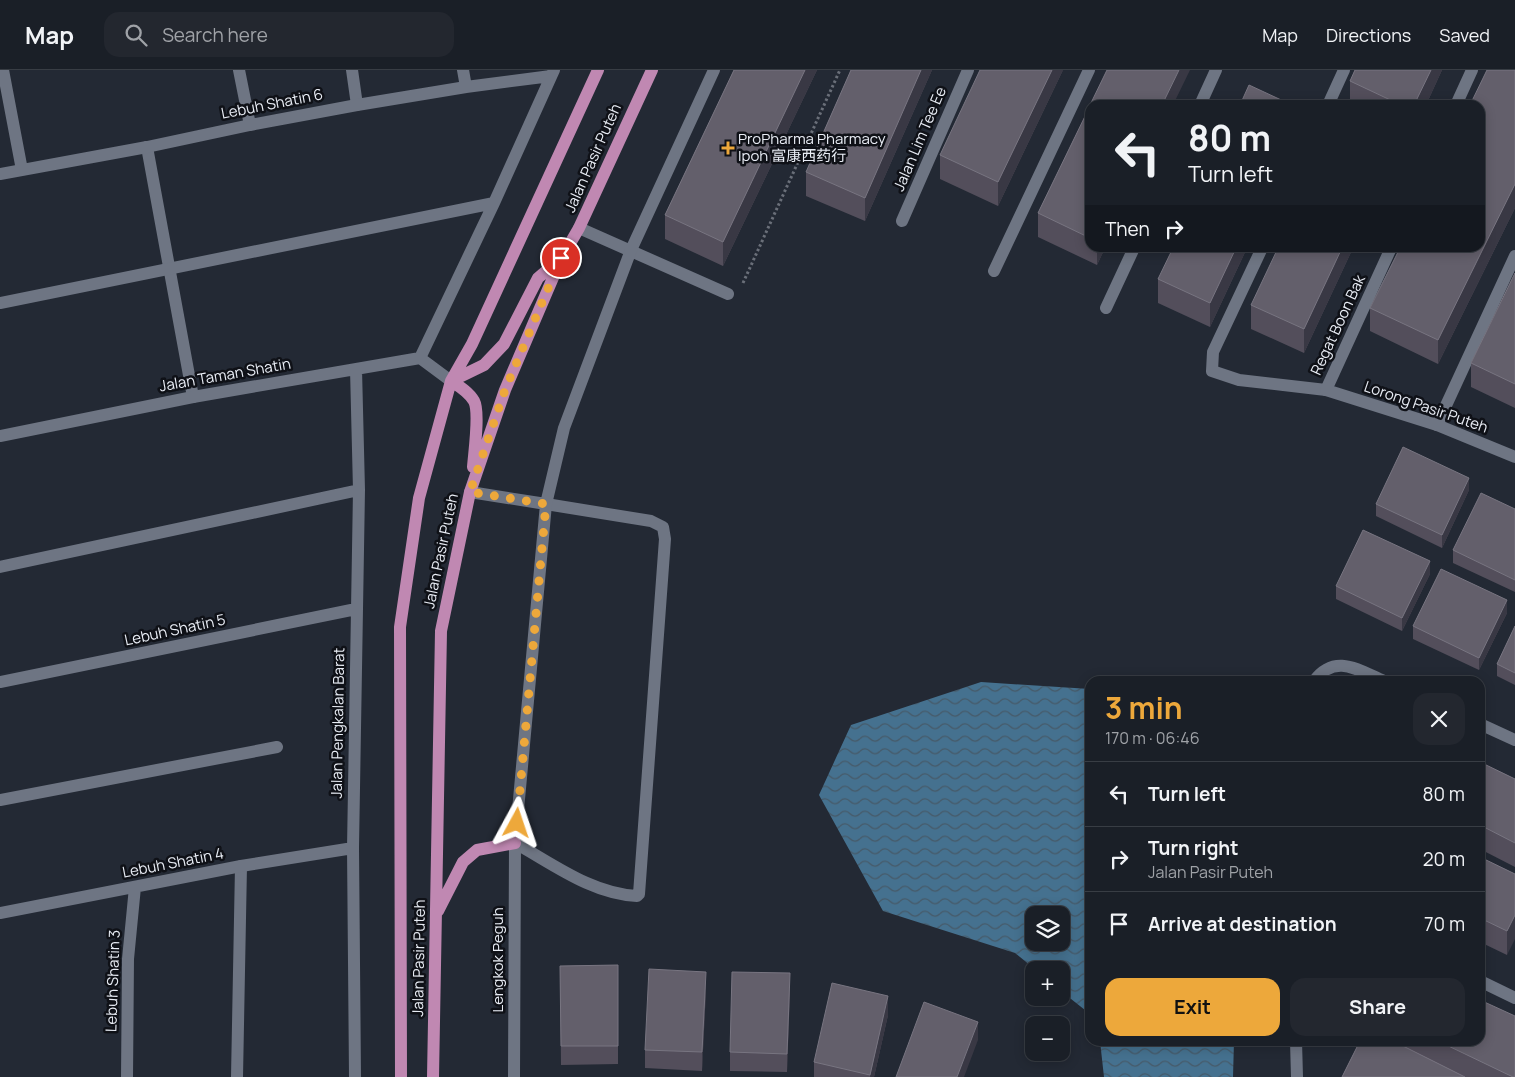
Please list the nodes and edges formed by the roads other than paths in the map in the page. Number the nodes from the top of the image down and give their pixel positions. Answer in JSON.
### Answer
{"nodes":[{"id":1,"x":2,"y":70,"type":"edge"},
{"id":2,"x":239,"y":70,"type":"edge"},
{"id":3,"x":352,"y":70,"type":"edge"},
{"id":4,"x":463,"y":70,"type":"edge"},
{"id":5,"x":598,"y":70,"type":"edge"},
{"id":6,"x":652,"y":70,"type":"edge"},
{"id":7,"x":714,"y":70,"type":"edge"},
{"id":8,"x":968,"y":70,"type":"edge"},
{"id":9,"x":1089,"y":70,"type":"edge"},
{"id":10,"x":1216,"y":70,"type":"edge"},
{"id":11,"x":1344,"y":70,"type":"edge"},
{"id":12,"x":1472,"y":70,"type":"edge"},
{"id":13,"x":553,"y":73,"type":"edge"},
{"id":14,"x":466,"y":87,"type":"junction"},
{"id":15,"x":1202,"y":100,"type":"edge"},
{"id":16,"x":1330,"y":100,"type":"edge"},
{"id":17,"x":1458,"y":100,"type":"edge"},
{"id":18,"x":357,"y":104,"type":"junction"},
{"id":19,"x":250,"y":124,"type":"junction"},
{"id":20,"x":147,"y":147,"type":"junction"},
{"id":21,"x":22,"y":170,"type":"junction"},
{"id":22,"x":0,"y":174,"type":"edge"},
{"id":23,"x":494,"y":203,"type":"junction"},
{"id":24,"x":902,"y":221,"type":"dead end"},
{"id":25,"x":579,"y":228,"type":"junction"},
{"id":26,"x":631,"y":250,"type":"junction"},
{"id":27,"x":1132,"y":252,"type":"edge"},
{"id":28,"x":1260,"y":252,"type":"edge"},
{"id":29,"x":1389,"y":252,"type":"edge"},
{"id":30,"x":1515,"y":256,"type":"edge"},
{"id":31,"x":561,"y":258,"type":"junction"},
{"id":32,"x":168,"y":269,"type":"junction"},
{"id":33,"x":994,"y":271,"type":"dead end"},
{"id":34,"x":728,"y":294,"type":"road end"},
{"id":35,"x":0,"y":303,"type":"edge"},
{"id":36,"x":1106,"y":308,"type":"dead end"},
{"id":37,"x":420,"y":358,"type":"junction"},
{"id":38,"x":356,"y":369,"type":"junction"},
{"id":39,"x":451,"y":380,"type":"junction"},
{"id":40,"x":1326,"y":390,"type":"junction"},
{"id":41,"x":193,"y":397,"type":"junction"},
{"id":42,"x":1437,"y":425,"type":"junction"},
{"id":43,"x":0,"y":436,"type":"edge"},
{"id":44,"x":1515,"y":457,"type":"edge"},
{"id":45,"x":471,"y":487,"type":"junction"},
{"id":46,"x":359,"y":490,"type":"junction"},
{"id":47,"x":546,"y":504,"type":"junction"},
{"id":48,"x":0,"y":567,"type":"edge"},
{"id":49,"x":356,"y":609,"type":"junction"},
{"id":50,"x":1319,"y":676,"type":"edge"},
{"id":51,"x":1372,"y":676,"type":"edge"},
{"id":52,"x":0,"y":682,"type":"edge"},
{"id":53,"x":1485,"y":726,"type":"edge"},
{"id":54,"x":1515,"y":740,"type":"edge"},
{"id":55,"x":276,"y":748,"type":"dead end"},
{"id":56,"x":0,"y":800,"type":"edge"},
{"id":57,"x":515,"y":843,"type":"junction"},
{"id":58,"x":353,"y":848,"type":"junction"},
{"id":59,"x":240,"y":866,"type":"junction"},
{"id":60,"x":136,"y":887,"type":"junction"},
{"id":61,"x":0,"y":913,"type":"edge"},
{"id":62,"x":435,"y":918,"type":"junction"},
{"id":63,"x":1485,"y":983,"type":"edge"},
{"id":64,"x":1515,"y":998,"type":"edge"},
{"id":65,"x":1296,"y":1046,"type":"edge"},
{"id":66,"x":127,"y":1077,"type":"edge"},
{"id":67,"x":237,"y":1077,"type":"edge"},
{"id":68,"x":355,"y":1077,"type":"edge"},
{"id":69,"x":401,"y":1077,"type":"edge"},
{"id":70,"x":433,"y":1077,"type":"edge"},
{"id":71,"x":514,"y":1077,"type":"edge"},
{"id":72,"x":1297,"y":1077,"type":"edge"}],
"edges":[{"from":1,"to":21,"type":"street"},
{"from":2,"to":19,"type":"street"},
{"from":3,"to":18,"type":"street"},
{"from":4,"to":14,"type":"street"},
{"from":5,"to":39,"type":"main road","name":"Jalan Pasir Puteh"},
{"from":6,"to":25,"type":"main road","name":"Jalan Pasir Puteh"},
{"from":7,"to":26,"type":"street","name":"Lengkok Peguh"},
{"from":8,"to":24,"type":"street","name":"Jalan Lim Tee Ee"},
{"from":9,"to":33,"type":"street"},
{"from":10,"to":15,"type":"street"},
{"from":11,"to":16,"type":"street"},
{"from":12,"to":17,"type":"street"},
{"from":13,"to":14,"type":"street","name":"Lebuh Shatin 6"},
{"from":13,"to":23,"type":"street"},
{"from":14,"to":18,"type":"street","name":"Lebuh Shatin 6"},
{"from":18,"to":19,"type":"street","name":"Lebuh Shatin 6"},
{"from":19,"to":20,"type":"street","name":"Lebuh Shatin 6"},
{"from":20,"to":21,"type":"street","name":"Lebuh Shatin 6"},
{"from":20,"to":32,"type":"street"},
{"from":21,"to":22,"type":"street","name":"Lebuh Shatin 6"},
{"from":23,"to":32,"type":"street"},
{"from":23,"to":37,"type":"street"},
{"from":25,"to":26,"type":"street"},
{"from":25,"to":31,"type":"main road","name":"Jalan Pasir Puteh"},
{"from":26,"to":34,"type":"street"},
{"from":26,"to":47,"type":"street","name":"Lengkok Peguh"},
{"from":27,"to":36,"type":"street"},
{"from":28,"to":40,"type":"street","name":"Lorong Pasir Puteh"},
{"from":29,"to":40,"type":"street","name":"Regat Boon Bak"},
{"from":30,"to":42,"type":"street"},
{"from":31,"to":39,"type":"main road"},
{"from":31,"to":45,"type":"main road","name":"Jalan Pasir Puteh"},
{"from":32,"to":35,"type":"street"},
{"from":32,"to":41,"type":"street"},
{"from":37,"to":38,"type":"street","name":"Jalan Taman Shatin"},
{"from":37,"to":39,"type":"street"},
{"from":38,"to":41,"type":"street","name":"Jalan Taman Shatin"},
{"from":38,"to":46,"type":"street","name":"Jalan Pengkalan Barat"},
{"from":39,"to":45,"type":"main road"},
{"from":39,"to":69,"type":"main road","name":"Jalan Pasir Puteh"},
{"from":40,"to":42,"type":"street","name":"Lorong Pasir Puteh"},
{"from":41,"to":43,"type":"street","name":"Jalan Taman Shatin"},
{"from":42,"to":44,"type":"street","name":"Lorong Pasir Puteh"},
{"from":45,"to":47,"type":"street"},
{"from":45,"to":62,"type":"main road","name":"Jalan Pasir Puteh"},
{"from":46,"to":48,"type":"street"},
{"from":46,"to":49,"type":"street","name":"Jalan Pengkalan Barat"},
{"from":47,"to":57,"type":"street","name":"Lengkok Peguh"},
{"from":47,"to":57,"type":"street"},
{"from":49,"to":52,"type":"street","name":"Lebuh Shatin 5"},
{"from":49,"to":58,"type":"street","name":"Jalan Pengkalan Barat"},
{"from":50,"to":51,"type":"street"},
{"from":53,"to":54,"type":"street"},
{"from":55,"to":56,"type":"street"},
{"from":57,"to":62,"type":"main road"},
{"from":57,"to":71,"type":"street","name":"Lengkok Peguh"},
{"from":58,"to":59,"type":"street","name":"Lebuh Shatin 4"},
{"from":58,"to":68,"type":"street","name":"Jalan Pengkalan Barat"},
{"from":59,"to":60,"type":"street","name":"Lebuh Shatin 4"},
{"from":59,"to":67,"type":"street"},
{"from":60,"to":61,"type":"street","name":"Lebuh Shatin 4"},
{"from":60,"to":66,"type":"street","name":"Lebuh Shatin 3"},
{"from":62,"to":70,"type":"main road","name":"Jalan Pasir Puteh"},
{"from":63,"to":64,"type":"street"},
{"from":65,"to":72,"type":"street"}]}
